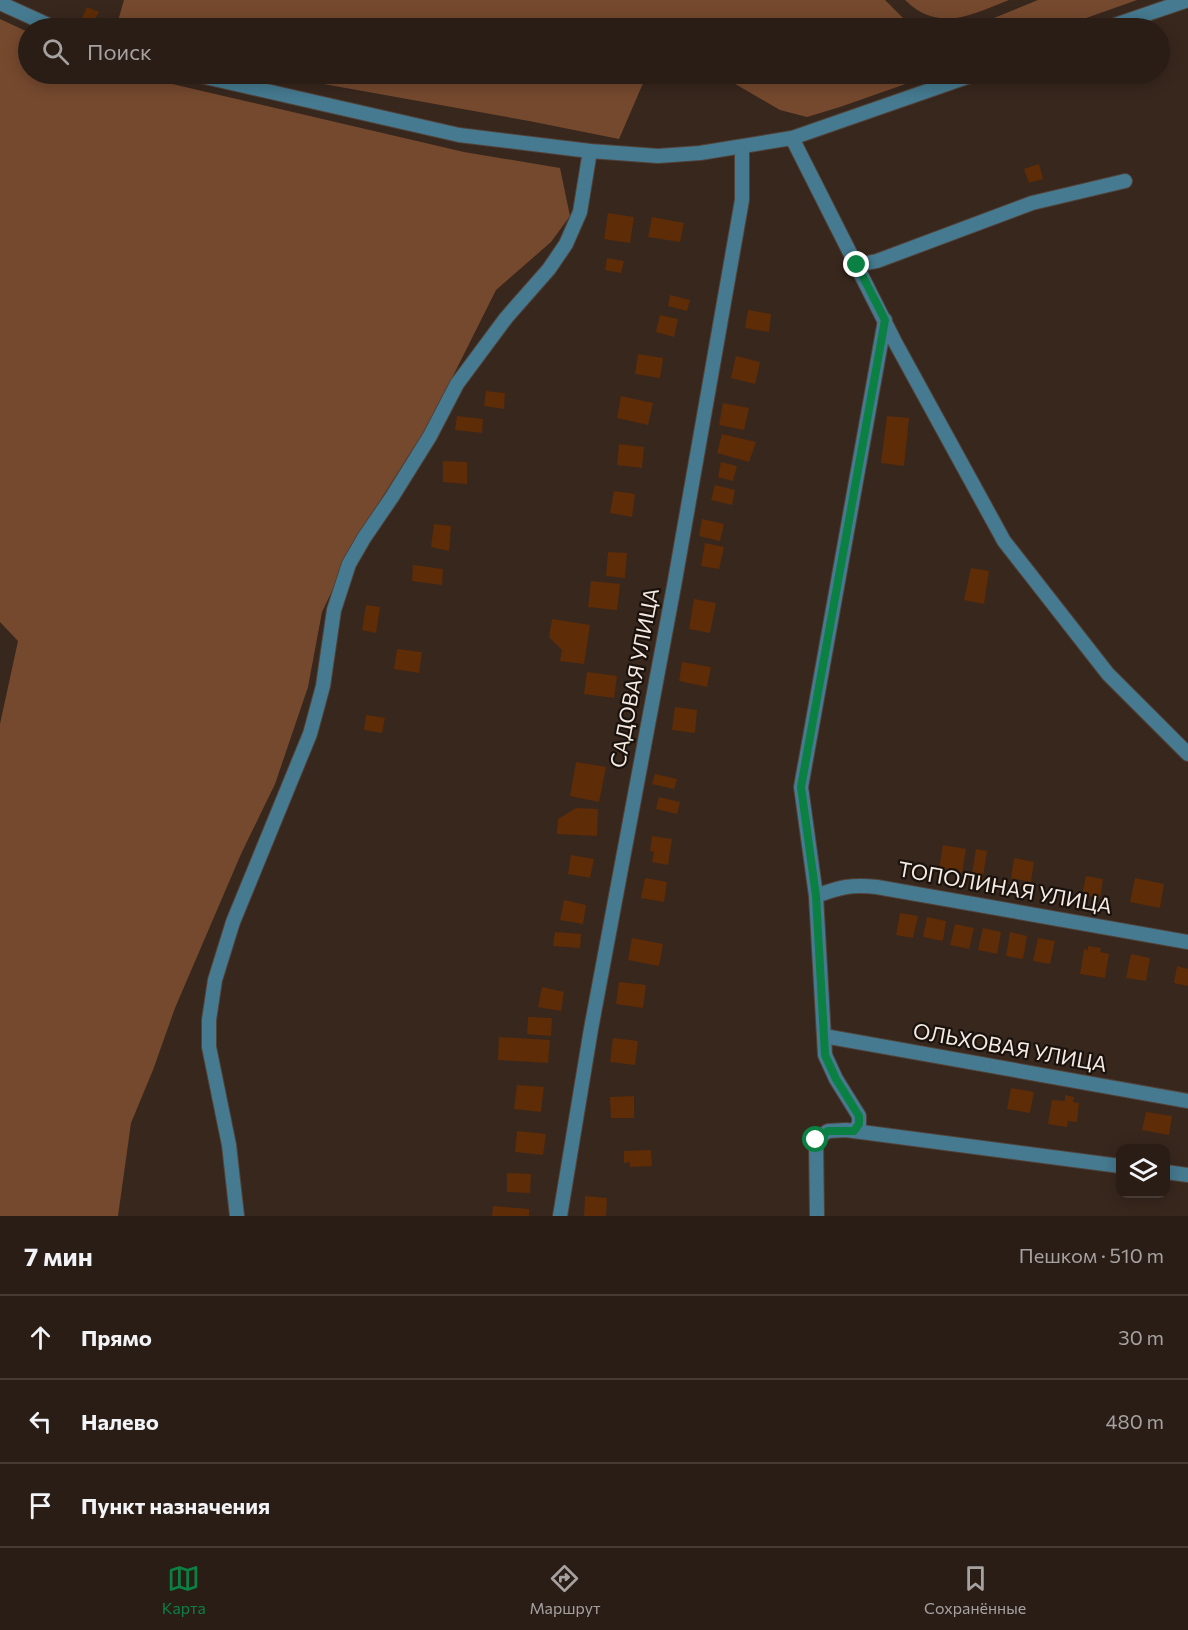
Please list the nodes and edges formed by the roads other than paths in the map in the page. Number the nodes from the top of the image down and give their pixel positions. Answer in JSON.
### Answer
{"nodes":[{"id":1,"x":1188,"y":0,"type":"edge"},
{"id":2,"x":0,"y":3,"type":"edge"},
{"id":3,"x":33,"y":18,"type":"edge"},
{"id":4,"x":1135,"y":18,"type":"edge"},
{"id":5,"x":236,"y":84,"type":"edge"},
{"id":6,"x":947,"y":84,"type":"edge"},
{"id":7,"x":792,"y":138,"type":"junction"},
{"id":8,"x":742,"y":148,"type":"junction"},
{"id":9,"x":590,"y":151,"type":"junction"},
{"id":10,"x":1125,"y":181,"type":"dead end"},
{"id":11,"x":857,"y":265,"type":"junction"},
{"id":12,"x":885,"y":320,"type":"junction"},
{"id":13,"x":1188,"y":754,"type":"edge"},
{"id":14,"x":816,"y":896,"type":"junction"},
{"id":15,"x":1188,"y":942,"type":"edge"},
{"id":16,"x":824,"y":1036,"type":"junction"},
{"id":17,"x":1188,"y":1101,"type":"edge"},
{"id":18,"x":854,"y":1131,"type":"junction"},
{"id":19,"x":1116,"y":1165,"type":"edge"},
{"id":20,"x":1170,"y":1173,"type":"edge"},
{"id":21,"x":1188,"y":1175,"type":"edge"},
{"id":22,"x":237,"y":1216,"type":"edge"},
{"id":23,"x":560,"y":1216,"type":"edge"},
{"id":24,"x":817,"y":1216,"type":"edge"}],
"edges":[{"from":1,"to":4,"type":"street"},
{"from":2,"to":3,"type":"street"},
{"from":5,"to":9,"type":"street"},
{"from":6,"to":7,"type":"street"},
{"from":7,"to":8,"type":"street"},
{"from":7,"to":11,"type":"street"},
{"from":8,"to":9,"type":"street"},
{"from":8,"to":23,"type":"street","name":"САДОВАЯ УЛИЦА"},
{"from":9,"to":22,"type":"street"},
{"from":10,"to":11,"type":"street"},
{"from":11,"to":12,"type":"street"},
{"from":12,"to":13,"type":"street"},
{"from":12,"to":14,"type":"street"},
{"from":14,"to":15,"type":"street","name":"ТОПОЛИНАЯ УЛИЦА"},
{"from":14,"to":16,"type":"street"},
{"from":16,"to":17,"type":"street","name":"ОЛЬХОВАЯ УЛИЦА"},
{"from":16,"to":18,"type":"street"},
{"from":18,"to":19,"type":"street"},
{"from":18,"to":24,"type":"street"},
{"from":20,"to":21,"type":"street"}]}
